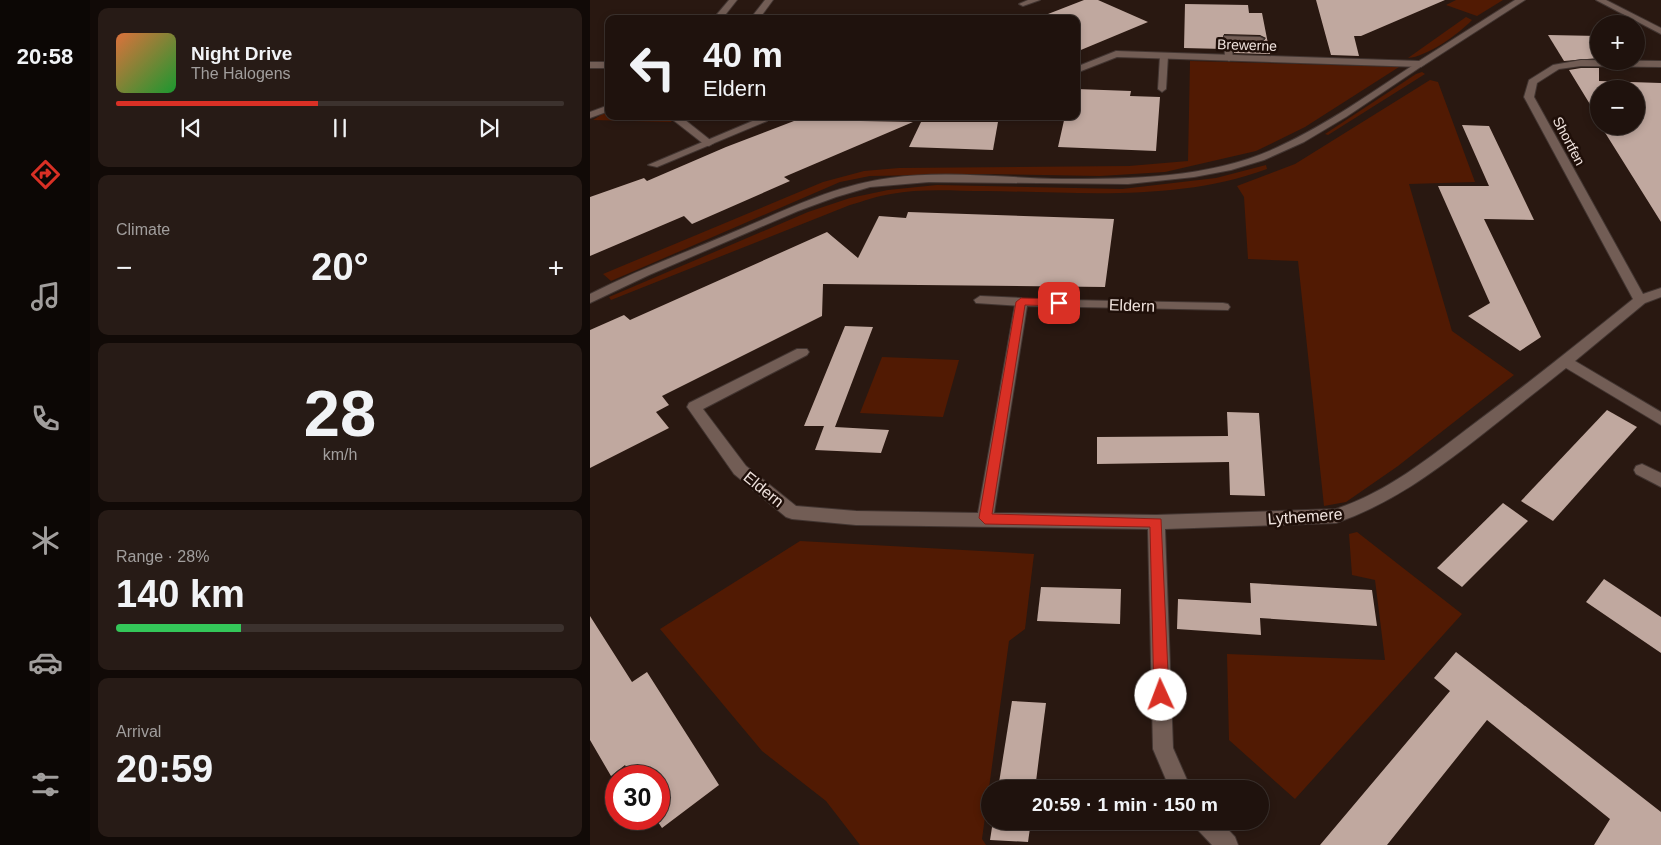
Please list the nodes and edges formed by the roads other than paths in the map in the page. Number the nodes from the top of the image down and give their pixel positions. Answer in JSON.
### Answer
{"nodes":[{"id":1,"x":733,"y":0,"type":"edge"},
{"id":2,"x":769,"y":0,"type":"edge"},
{"id":3,"x":1036,"y":0,"type":"edge"},
{"id":4,"x":1521,"y":0,"type":"edge"},
{"id":5,"x":1600,"y":0,"type":"edge"},
{"id":6,"x":1024,"y":4,"type":"dead end"},
{"id":7,"x":720,"y":15,"type":"edge"},
{"id":8,"x":757,"y":15,"type":"edge"},
{"id":9,"x":1661,"y":31,"type":"edge"},
{"id":10,"x":1260,"y":39,"type":"dead end"},
{"id":11,"x":1164,"y":56,"type":"junction"},
{"id":12,"x":1229,"y":58,"type":"junction"},
{"id":13,"x":1652,"y":61,"type":"edge"},
{"id":14,"x":1421,"y":64,"type":"junction"},
{"id":15,"x":590,"y":65,"type":"edge"},
{"id":16,"x":605,"y":65,"type":"edge"},
{"id":17,"x":1080,"y":68,"type":"edge"},
{"id":18,"x":1162,"y":89,"type":"dead end"},
{"id":19,"x":605,"y":109,"type":"edge"},
{"id":20,"x":590,"y":115,"type":"edge"},
{"id":21,"x":678,"y":120,"type":"edge"},
{"id":22,"x":760,"y":120,"type":"edge"},
{"id":23,"x":709,"y":143,"type":"junction"},
{"id":24,"x":653,"y":165,"type":"dead end"},
{"id":25,"x":1661,"y":292,"type":"edge"},
{"id":26,"x":590,"y":299,"type":"edge"},
{"id":27,"x":980,"y":300,"type":"dead end"},
{"id":28,"x":1640,"y":300,"type":"junction"},
{"id":29,"x":1021,"y":302,"type":"junction"},
{"id":30,"x":1223,"y":307,"type":"dead end"},
{"id":31,"x":802,"y":352,"type":"dead end"},
{"id":32,"x":1566,"y":362,"type":"junction"},
{"id":33,"x":1661,"y":419,"type":"edge"},
{"id":34,"x":1642,"y":470,"type":"dead end"},
{"id":35,"x":1661,"y":481,"type":"edge"},
{"id":36,"x":985,"y":518,"type":"junction"},
{"id":37,"x":1156,"y":522,"type":"junction"},
{"id":38,"x":1177,"y":780,"type":"edge"},
{"id":39,"x":1213,"y":830,"type":"edge"},
{"id":40,"x":1227,"y":845,"type":"edge"}],
"edges":[{"from":1,"to":7,"type":"street"},
{"from":2,"to":8,"type":"street"},
{"from":3,"to":6,"type":"lane"},
{"from":4,"to":14,"type":"street"},
{"from":5,"to":9,"type":"street"},
{"from":10,"to":12,"type":"lane"},
{"from":11,"to":12,"type":"street","name":"Brewerne"},
{"from":11,"to":17,"type":"street","name":"Brewerne"},
{"from":11,"to":18,"type":"lane"},
{"from":12,"to":14,"type":"street","name":"Brewerne"},
{"from":13,"to":28,"type":"street","name":"Shortfen"},
{"from":14,"to":26,"type":"lane"},
{"from":15,"to":16,"type":"street"},
{"from":19,"to":20,"type":"lane"},
{"from":21,"to":23,"type":"street"},
{"from":22,"to":23,"type":"lane"},
{"from":23,"to":24,"type":"lane"},
{"from":25,"to":28,"type":"street"},
{"from":27,"to":29,"type":"lane"},
{"from":28,"to":32,"type":"street","name":"Lythemere"},
{"from":29,"to":30,"type":"street","name":"Eldern"},
{"from":29,"to":36,"type":"street"},
{"from":31,"to":36,"type":"street","name":"Eldern"},
{"from":32,"to":33,"type":"street"},
{"from":32,"to":37,"type":"street","name":"Lythemere"},
{"from":34,"to":35,"type":"street"},
{"from":36,"to":37,"type":"street","name":"Eldern"},
{"from":37,"to":38,"type":"street"},
{"from":39,"to":40,"type":"street"}]}
